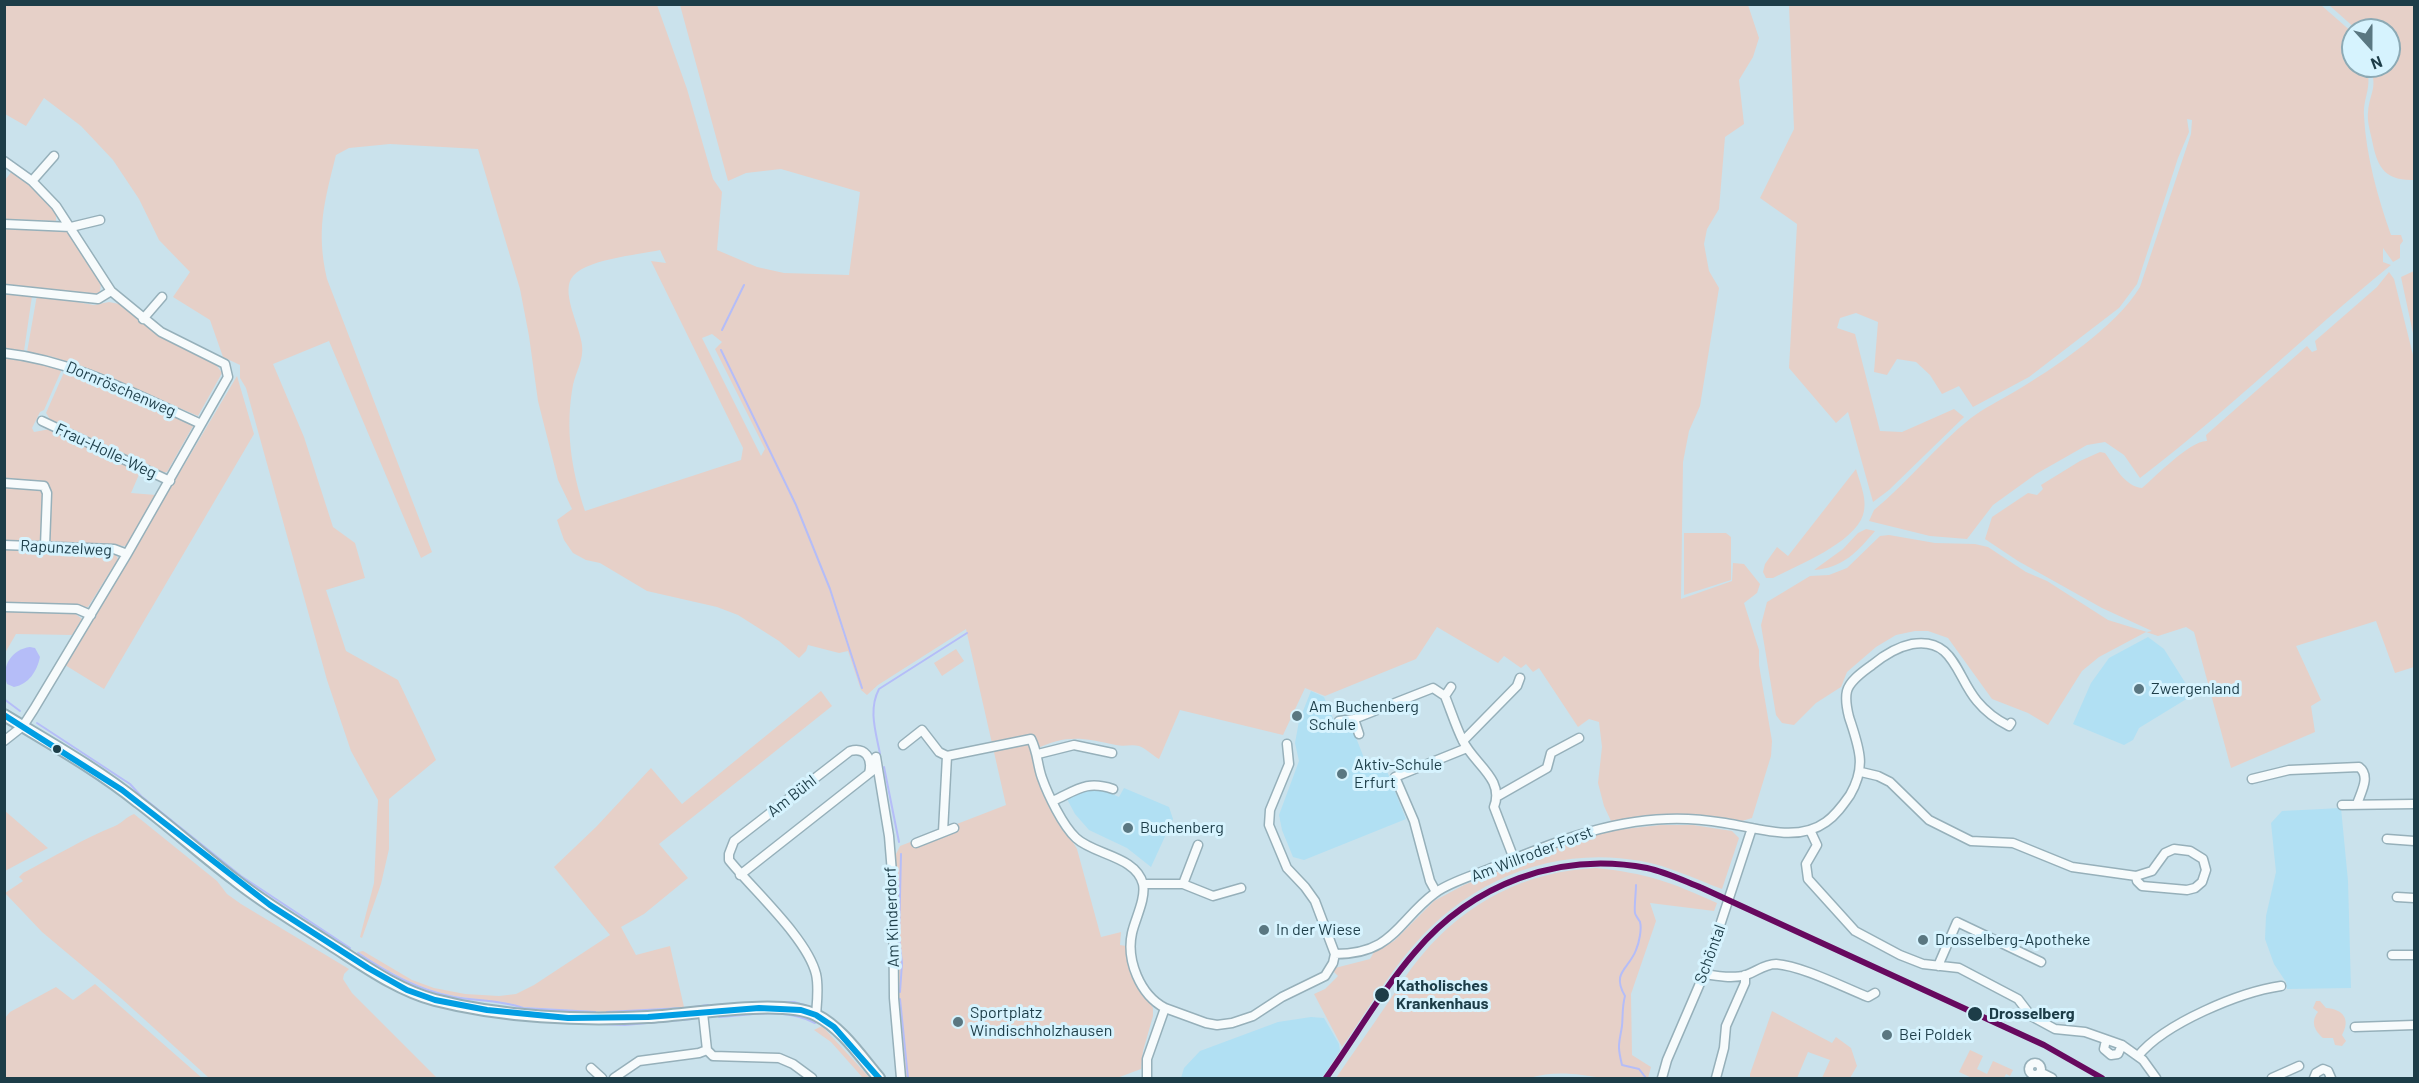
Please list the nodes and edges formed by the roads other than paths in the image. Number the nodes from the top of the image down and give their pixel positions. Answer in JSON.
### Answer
{"nodes":[{"id":1,"x":54,"y":156,"type":"dead end"},
{"id":2,"x":4,"y":160,"type":"edge"},
{"id":3,"x":32,"y":181,"type":"junction"},
{"id":4,"x":100,"y":220,"type":"dead end"},
{"id":5,"x":4,"y":224,"type":"edge"},
{"id":6,"x":71,"y":227,"type":"junction"},
{"id":7,"x":4,"y":290,"type":"edge"},
{"id":8,"x":111,"y":291,"type":"junction"},
{"id":9,"x":162,"y":297,"type":"dead end"},
{"id":10,"x":143,"y":319,"type":"junction"},
{"id":11,"x":4,"y":353,"type":"edge"},
{"id":12,"x":42,"y":421,"type":"dead end"},
{"id":13,"x":201,"y":424,"type":"junction"},
{"id":14,"x":170,"y":481,"type":"junction"},
{"id":15,"x":4,"y":483,"type":"edge"},
{"id":16,"x":4,"y":545,"type":"edge"},
{"id":17,"x":45,"y":546,"type":"junction"},
{"id":18,"x":127,"y":554,"type":"junction"},
{"id":19,"x":4,"y":607,"type":"edge"},
{"id":20,"x":91,"y":615,"type":"junction"},
{"id":21,"x":1520,"y":678,"type":"dead end"},
{"id":22,"x":1451,"y":687,"type":"dead end"},
{"id":23,"x":1445,"y":696,"type":"junction"},
{"id":24,"x":4,"y":715,"type":"edge"},
{"id":25,"x":1354,"y":719,"type":"junction"},
{"id":26,"x":1339,"y":721,"type":"dead end"},
{"id":27,"x":2011,"y":723,"type":"dead end"},
{"id":28,"x":23,"y":726,"type":"junction"},
{"id":29,"x":1359,"y":734,"type":"dead end"},
{"id":30,"x":1579,"y":738,"type":"dead end"},
{"id":31,"x":4,"y":741,"type":"edge"},
{"id":32,"x":1287,"y":744,"type":"dead end"},
{"id":33,"x":903,"y":745,"type":"dead end"},
{"id":34,"x":1465,"y":745,"type":"junction"},
{"id":35,"x":1112,"y":753,"type":"dead end"},
{"id":36,"x":1038,"y":754,"type":"junction"},
{"id":37,"x":947,"y":756,"type":"junction"},
{"id":38,"x":876,"y":757,"type":"dead end"},
{"id":39,"x":873,"y":770,"type":"junction"},
{"id":40,"x":1861,"y":772,"type":"junction"},
{"id":41,"x":2252,"y":779,"type":"dead end"},
{"id":42,"x":1113,"y":789,"type":"dead end"},
{"id":43,"x":1498,"y":796,"type":"junction"},
{"id":44,"x":1053,"y":801,"type":"junction"},
{"id":45,"x":2357,"y":804,"type":"junction"},
{"id":46,"x":2415,"y":804,"type":"edge"},
{"id":47,"x":2342,"y":805,"type":"dead end"},
{"id":48,"x":954,"y":828,"type":"dead end"},
{"id":49,"x":1752,"y":828,"type":"junction"},
{"id":50,"x":1810,"y":830,"type":"junction"},
{"id":51,"x":943,"y":832,"type":"junction"},
{"id":52,"x":2387,"y":839,"type":"dead end"},
{"id":53,"x":2415,"y":841,"type":"edge"},
{"id":54,"x":916,"y":843,"type":"dead end"},
{"id":55,"x":1198,"y":845,"type":"dead end"},
{"id":56,"x":1514,"y":859,"type":"junction"},
{"id":57,"x":740,"y":874,"type":"junction"},
{"id":58,"x":2136,"y":876,"type":"junction"},
{"id":59,"x":1143,"y":884,"type":"junction"},
{"id":60,"x":1183,"y":884,"type":"junction"},
{"id":61,"x":1241,"y":888,"type":"dead end"},
{"id":62,"x":1436,"y":892,"type":"junction"},
{"id":63,"x":2397,"y":897,"type":"dead end"},
{"id":64,"x":2415,"y":898,"type":"edge"},
{"id":65,"x":1335,"y":954,"type":"junction"},
{"id":66,"x":2391,"y":955,"type":"dead end"},
{"id":67,"x":2415,"y":955,"type":"edge"},
{"id":68,"x":2038,"y":957,"type":"dead end"},
{"id":69,"x":1938,"y":966,"type":"junction"},
{"id":70,"x":1704,"y":974,"type":"junction"},
{"id":71,"x":1745,"y":975,"type":"junction"},
{"id":72,"x":2281,"y":986,"type":"dead end"},
{"id":73,"x":1875,"y":993,"type":"dead end"},
{"id":74,"x":1165,"y":1008,"type":"junction"},
{"id":75,"x":703,"y":1013,"type":"junction"},
{"id":76,"x":816,"y":1015,"type":"junction"},
{"id":77,"x":2415,"y":1025,"type":"edge"},
{"id":78,"x":2355,"y":1027,"type":"dead end"},
{"id":79,"x":2106,"y":1040,"type":"junction"},
{"id":80,"x":2122,"y":1046,"type":"junction"},
{"id":81,"x":707,"y":1050,"type":"junction"},
{"id":82,"x":2138,"y":1056,"type":"junction"},
{"id":83,"x":2299,"y":1066,"type":"dead end"},
{"id":84,"x":591,"y":1068,"type":"dead end"},
{"id":85,"x":2040,"y":1072,"type":"dead end"},
{"id":86,"x":602,"y":1078,"type":"edge"},
{"id":87,"x":614,"y":1078,"type":"edge"},
{"id":88,"x":812,"y":1078,"type":"edge"},
{"id":89,"x":879,"y":1078,"type":"edge"},
{"id":90,"x":901,"y":1078,"type":"edge"},
{"id":91,"x":1147,"y":1078,"type":"edge"},
{"id":92,"x":1662,"y":1078,"type":"edge"},
{"id":93,"x":1716,"y":1078,"type":"edge"},
{"id":94,"x":2052,"y":1078,"type":"edge"},
{"id":95,"x":2156,"y":1078,"type":"edge"},
{"id":96,"x":2272,"y":1078,"type":"edge"},
{"id":97,"x":2314,"y":1078,"type":"edge"},
{"id":98,"x":2331,"y":1078,"type":"edge"}],
"edges":[{"from":1,"to":3,"type":"street"},
{"from":2,"to":3,"type":"street"},
{"from":3,"to":6,"type":"street"},
{"from":4,"to":6,"type":"street"},
{"from":5,"to":6,"type":"street"},
{"from":6,"to":8,"type":"street"},
{"from":7,"to":8,"type":"street"},
{"from":8,"to":10,"type":"street"},
{"from":9,"to":10,"type":"street"},
{"from":10,"to":13,"type":"street"},
{"from":11,"to":13,"type":"street","name":"Dornröschenweg"},
{"from":12,"to":14,"type":"street","name":"Frau-Holle-Weg"},
{"from":13,"to":14,"type":"street"},
{"from":14,"to":18,"type":"street"},
{"from":15,"to":17,"type":"street"},
{"from":16,"to":17,"type":"street","name":"Rapunzelweg"},
{"from":17,"to":18,"type":"street","name":"Rapunzelweg"},
{"from":18,"to":20,"type":"street"},
{"from":19,"to":20,"type":"street"},
{"from":20,"to":28,"type":"street"},
{"from":21,"to":34,"type":"street"},
{"from":22,"to":23,"type":"street"},
{"from":23,"to":25,"type":"street"},
{"from":23,"to":34,"type":"street"},
{"from":24,"to":28,"type":"street"},
{"from":25,"to":26,"type":"street"},
{"from":25,"to":29,"type":"street"},
{"from":27,"to":40,"type":"street"},
{"from":28,"to":31,"type":"street"},
{"from":28,"to":75,"type":"street"},
{"from":30,"to":43,"type":"street"},
{"from":32,"to":65,"type":"street"},
{"from":33,"to":37,"type":"street"},
{"from":34,"to":43,"type":"street"},
{"from":34,"to":62,"type":"street"},
{"from":35,"to":36,"type":"street"},
{"from":36,"to":37,"type":"street"},
{"from":36,"to":44,"type":"street"},
{"from":37,"to":51,"type":"street"},
{"from":38,"to":39,"type":"street","name":"Am Kinderdorf"},
{"from":39,"to":57,"type":"street","name":"Am Bühl"},
{"from":39,"to":57,"type":"street","name":"Am Bühl"},
{"from":39,"to":90,"type":"street","name":"Am Kinderdorf"},
{"from":40,"to":50,"type":"street"},
{"from":40,"to":58,"type":"street"},
{"from":41,"to":45,"type":"street"},
{"from":42,"to":44,"type":"street"},
{"from":43,"to":56,"type":"street"},
{"from":44,"to":59,"type":"street"},
{"from":45,"to":46,"type":"street"},
{"from":45,"to":47,"type":"street"},
{"from":48,"to":51,"type":"street"},
{"from":49,"to":50,"type":"street","name":"Am Willroder Forst"},
{"from":49,"to":56,"type":"street","name":"Am Willroder Forst"},
{"from":49,"to":70,"type":"street","name":"Schöntal"},
{"from":50,"to":69,"type":"street"},
{"from":51,"to":54,"type":"street"},
{"from":52,"to":53,"type":"street"},
{"from":55,"to":60,"type":"street"},
{"from":56,"to":62,"type":"street","name":"Am Willroder Forst"},
{"from":57,"to":76,"type":"street","name":"Am Bühl"},
{"from":58,"to":58,"type":"street"},
{"from":59,"to":60,"type":"street"},
{"from":59,"to":74,"type":"street"},
{"from":60,"to":61,"type":"street"},
{"from":62,"to":65,"type":"street","name":"Am Willroder Forst"},
{"from":63,"to":64,"type":"street"},
{"from":65,"to":74,"type":"street"},
{"from":66,"to":67,"type":"street"},
{"from":68,"to":69,"type":"street"},
{"from":69,"to":79,"type":"street"},
{"from":70,"to":71,"type":"street"},
{"from":70,"to":92,"type":"street","name":"Schöntal"},
{"from":71,"to":73,"type":"street"},
{"from":71,"to":93,"type":"street"},
{"from":72,"to":82,"type":"street"},
{"from":74,"to":91,"type":"street"},
{"from":75,"to":76,"type":"street"},
{"from":75,"to":81,"type":"street"},
{"from":76,"to":89,"type":"street"},
{"from":77,"to":78,"type":"street"},
{"from":79,"to":80,"type":"street"},
{"from":79,"to":80,"type":"street"},
{"from":80,"to":82,"type":"street"},
{"from":81,"to":87,"type":"street"},
{"from":81,"to":88,"type":"street"},
{"from":82,"to":95,"type":"street"},
{"from":83,"to":96,"type":"street"},
{"from":84,"to":86,"type":"street"},
{"from":85,"to":94,"type":"street"},
{"from":97,"to":98,"type":"street"}]}
